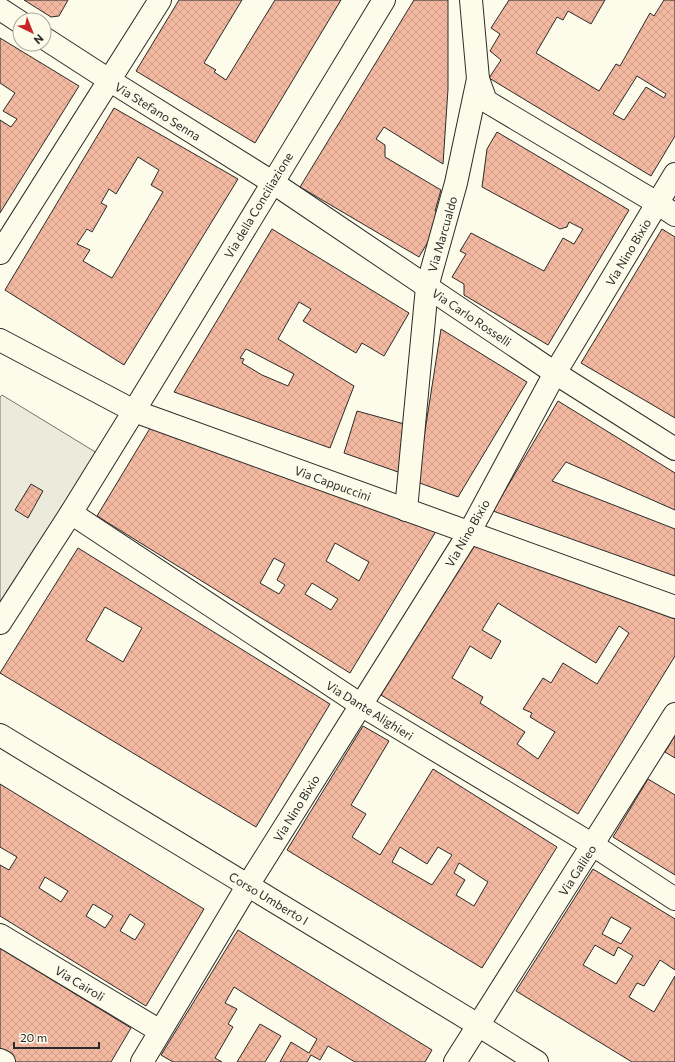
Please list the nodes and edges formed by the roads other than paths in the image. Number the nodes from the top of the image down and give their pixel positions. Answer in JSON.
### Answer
{"nodes":[{"id":1,"x":160,"y":0,"type":"edge"},
{"id":2,"x":384,"y":0,"type":"edge"},
{"id":3,"x":471,"y":0,"type":"edge"},
{"id":4,"x":0,"y":9,"type":"edge"},
{"id":5,"x":12,"y":17,"type":"edge"},
{"id":6,"x":52,"y":43,"type":"edge"},
{"id":7,"x":478,"y":79,"type":"junction"},
{"id":8,"x":109,"y":80,"type":"junction"},
{"id":9,"x":675,"y":174,"type":"edge"},
{"id":10,"x":272,"y":182,"type":"junction"},
{"id":11,"x":657,"y":203,"type":"junction"},
{"id":12,"x":675,"y":215,"type":"edge"},
{"id":13,"x":0,"y":253,"type":"edge"},
{"id":14,"x":427,"y":287,"type":"junction"},
{"id":15,"x":0,"y":340,"type":"edge"},
{"id":16,"x":555,"y":373,"type":"junction"},
{"id":17,"x":134,"y":411,"type":"junction"},
{"id":18,"x":675,"y":449,"type":"edge"},
{"id":19,"x":406,"y":510,"type":"junction"},
{"id":20,"x":71,"y":513,"type":"junction"},
{"id":21,"x":469,"y":532,"type":"junction"},
{"id":22,"x":675,"y":607,"type":"edge"},
{"id":23,"x":0,"y":623,"type":"edge"},
{"id":24,"x":360,"y":705,"type":"junction"},
{"id":25,"x":675,"y":714,"type":"edge"},
{"id":26,"x":0,"y":735,"type":"edge"},
{"id":27,"x":593,"y":845,"type":"junction"},
{"id":28,"x":248,"y":885,"type":"junction"},
{"id":29,"x":675,"y":899,"type":"edge"},
{"id":30,"x":0,"y":935,"type":"edge"},
{"id":31,"x":478,"y":1025,"type":"junction"},
{"id":32,"x":160,"y":1031,"type":"junction"},
{"id":33,"x":0,"y":1060,"type":"edge"},
{"id":34,"x":4,"y":1062,"type":"edge"},
{"id":35,"x":142,"y":1062,"type":"edge"},
{"id":36,"x":455,"y":1062,"type":"edge"},
{"id":37,"x":537,"y":1062,"type":"edge"}],
"edges":[{"from":1,"to":8,"type":"street"},
{"from":2,"to":10,"type":"street","name":"Via della Conciliazione"},
{"from":3,"to":7,"type":"street"},
{"from":4,"to":5,"type":"street"},
{"from":6,"to":8,"type":"street","name":"Via Stefano Senna"},
{"from":7,"to":11,"type":"street"},
{"from":7,"to":14,"type":"street","name":"Via Marcualdo"},
{"from":8,"to":10,"type":"street","name":"Via Stefano Senna"},
{"from":8,"to":13,"type":"street"},
{"from":9,"to":11,"type":"street","name":"Via Nino Bixio"},
{"from":10,"to":14,"type":"street","name":"Via Carlo Rosselli"},
{"from":10,"to":17,"type":"street","name":"Via della Conciliazione"},
{"from":11,"to":12,"type":"street"},
{"from":11,"to":16,"type":"street","name":"Via Nino Bixio"},
{"from":14,"to":16,"type":"street","name":"Via Carlo Rosselli"},
{"from":14,"to":19,"type":"street","name":"Via Marcualdo"},
{"from":15,"to":17,"type":"street","name":"Via Cappuccini"},
{"from":16,"to":18,"type":"street","name":"Via Carlo Rosselli"},
{"from":16,"to":21,"type":"street","name":"Via Nino Bixio"},
{"from":17,"to":19,"type":"street","name":"Via Cappuccini"},
{"from":17,"to":20,"type":"street","name":"Via della Conciliazione"},
{"from":19,"to":21,"type":"street","name":"Via Cappuccini"},
{"from":20,"to":23,"type":"street","name":"Via della Conciliazione"},
{"from":20,"to":24,"type":"street","name":"Via Dante Alighieri"},
{"from":21,"to":22,"type":"street","name":"Via Cappuccini"},
{"from":21,"to":24,"type":"street","name":"Via Nino Bixio"},
{"from":24,"to":27,"type":"street","name":"Via Dante Alighieri"},
{"from":24,"to":28,"type":"street","name":"Via Nino Bixio"},
{"from":25,"to":27,"type":"street","name":"Via Galileo"},
{"from":26,"to":28,"type":"street","name":"Corso Umberto I"},
{"from":27,"to":29,"type":"street","name":"Via Dante Alighieri"},
{"from":27,"to":31,"type":"street","name":"Via Galileo"},
{"from":28,"to":31,"type":"street","name":"Corso Umberto I"},
{"from":28,"to":32,"type":"street","name":"Via Nino Bixio"},
{"from":30,"to":32,"type":"street","name":"Via Cairoli"},
{"from":31,"to":36,"type":"street","name":"Via Galileo"},
{"from":31,"to":37,"type":"street","name":"Corso Umberto I"},
{"from":32,"to":35,"type":"street","name":"Via Nino Bixio"},
{"from":33,"to":34,"type":"street"}]}
